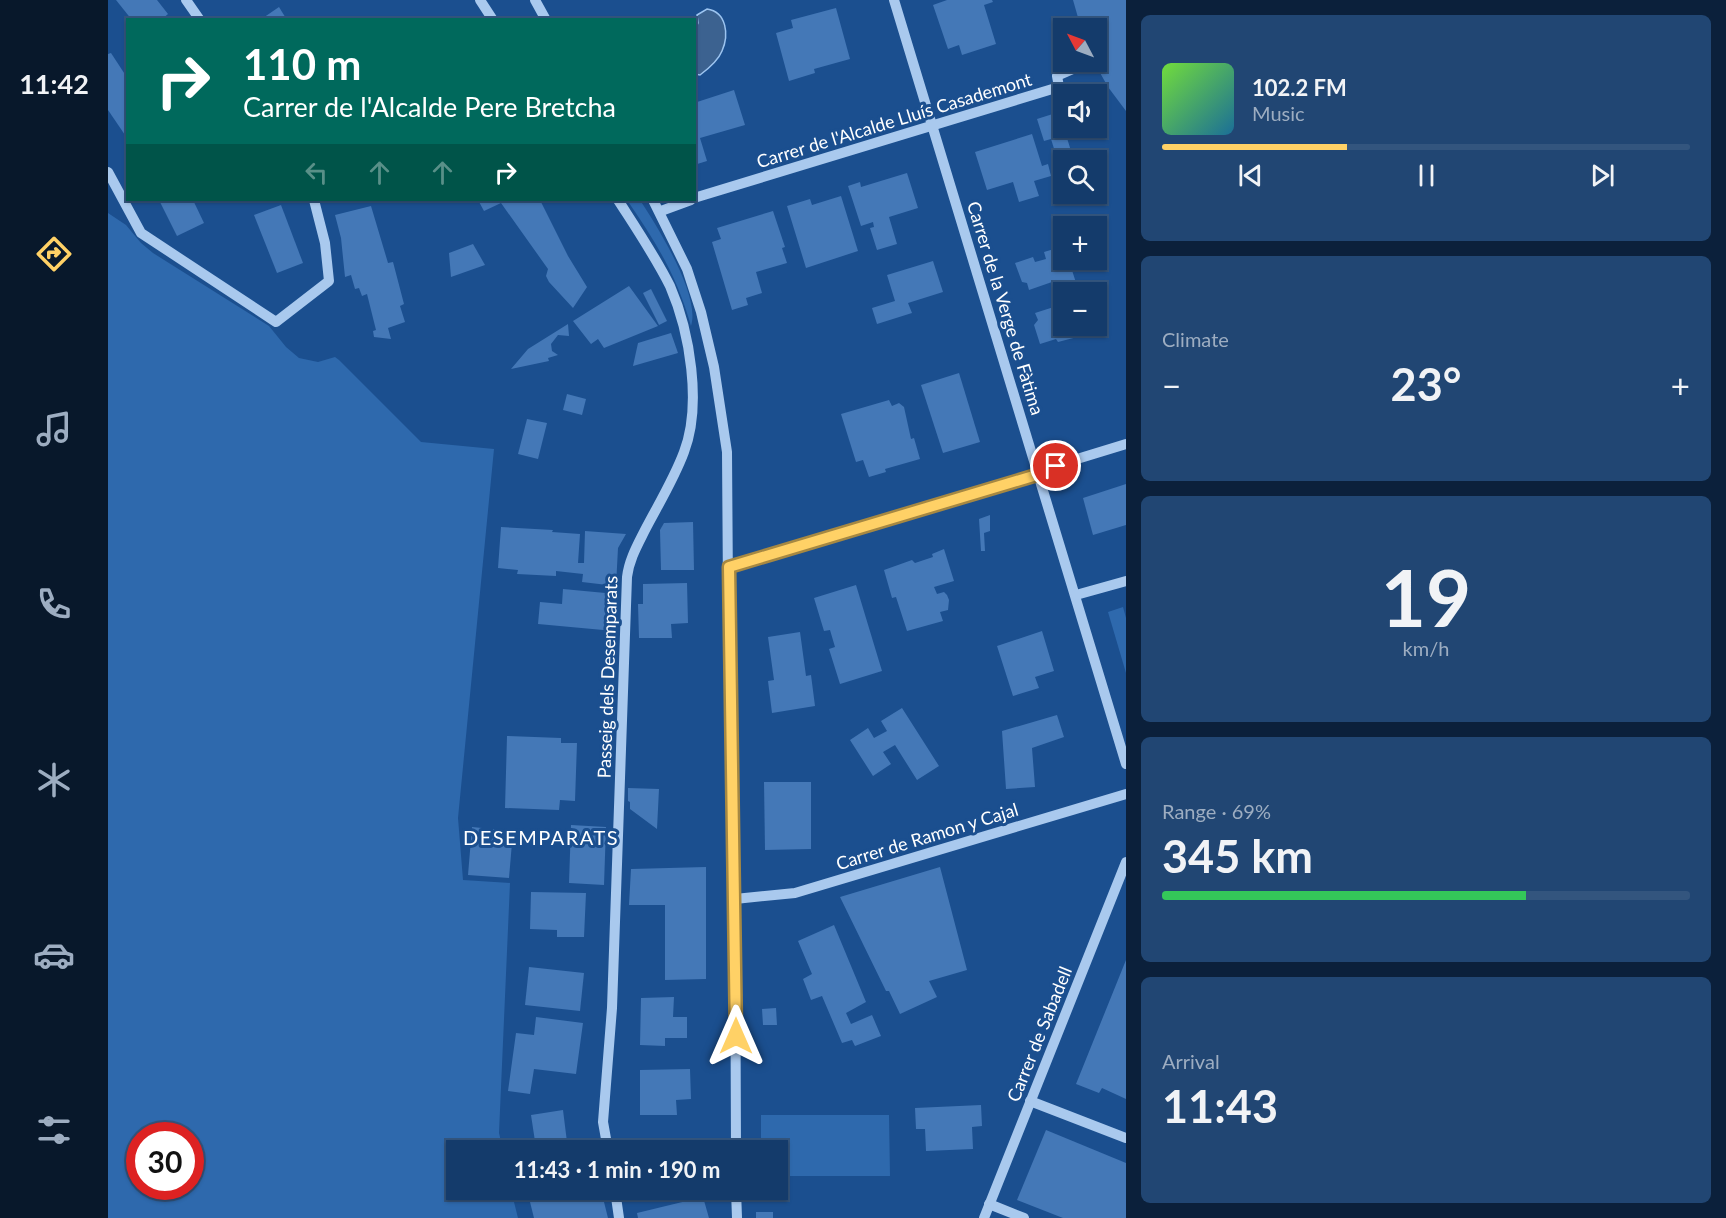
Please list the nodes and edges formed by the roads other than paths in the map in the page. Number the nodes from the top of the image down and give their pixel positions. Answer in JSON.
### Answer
{"nodes":[{"id":1,"x":186,"y":0,"type":"edge"},
{"id":2,"x":480,"y":0,"type":"edge"},
{"id":3,"x":536,"y":0,"type":"edge"},
{"id":4,"x":894,"y":0,"type":"edge"},
{"id":5,"x":199,"y":18,"type":"edge"},
{"id":6,"x":492,"y":18,"type":"edge"},
{"id":7,"x":545,"y":18,"type":"edge"},
{"id":8,"x":1066,"y":72,"type":"edge"},
{"id":9,"x":933,"y":127,"type":"junction"},
{"id":10,"x":108,"y":172,"type":"edge"},
{"id":11,"x":696,"y":198,"type":"edge"},
{"id":12,"x":314,"y":201,"type":"edge"},
{"id":13,"x":619,"y":201,"type":"edge"},
{"id":14,"x":654,"y":201,"type":"edge"},
{"id":15,"x":688,"y":201,"type":"edge"},
{"id":16,"x":660,"y":211,"type":"junction"},
{"id":17,"x":1126,"y":444,"type":"edge"},
{"id":18,"x":1040,"y":474,"type":"junction"},
{"id":19,"x":729,"y":567,"type":"junction"},
{"id":20,"x":1126,"y":581,"type":"edge"},
{"id":21,"x":1076,"y":595,"type":"junction"},
{"id":22,"x":1126,"y":764,"type":"edge"},
{"id":23,"x":1126,"y":794,"type":"edge"},
{"id":24,"x":1126,"y":862,"type":"edge"},
{"id":25,"x":735,"y":899,"type":"junction"},
{"id":26,"x":1030,"y":1101,"type":"junction"},
{"id":27,"x":1126,"y":1138,"type":"edge"},
{"id":28,"x":606,"y":1140,"type":"edge"},
{"id":29,"x":736,"y":1140,"type":"edge"},
{"id":30,"x":616,"y":1200,"type":"edge"},
{"id":31,"x":736,"y":1200,"type":"edge"},
{"id":32,"x":989,"y":1204,"type":"junction"},
{"id":33,"x":619,"y":1218,"type":"edge"},
{"id":34,"x":736,"y":1218,"type":"edge"},
{"id":35,"x":984,"y":1218,"type":"edge"},
{"id":36,"x":1024,"y":1218,"type":"edge"}],
"edges":[{"from":1,"to":5,"type":"street"},
{"from":2,"to":6,"type":"street"},
{"from":3,"to":7,"type":"street"},
{"from":4,"to":9,"type":"street","name":"Carrer de la Verge de Fàtima"},
{"from":8,"to":9,"type":"street","name":"Carrer de l'Alcalde Lluís Casademont"},
{"from":9,"to":11,"type":"street","name":"Carrer de l'Alcalde Lluís Casademont"},
{"from":9,"to":18,"type":"street","name":"Carrer de la Verge de Fàtima"},
{"from":10,"to":12,"type":"street"},
{"from":13,"to":28,"type":"street","name":"Passeig dels Desemparats"},
{"from":14,"to":16,"type":"street"},
{"from":15,"to":16,"type":"street","name":"Carrer de l'Alcalde Lluís Casademont"},
{"from":16,"to":19,"type":"street"},
{"from":17,"to":18,"type":"street"},
{"from":18,"to":19,"type":"street"},
{"from":18,"to":21,"type":"street","name":"Carrer de la Verge de Fàtima"},
{"from":19,"to":25,"type":"street"},
{"from":20,"to":21,"type":"street"},
{"from":21,"to":22,"type":"street","name":"Carrer de la Verge de Fàtima"},
{"from":23,"to":25,"type":"street","name":"Carrer de Ramon y Cajal"},
{"from":24,"to":26,"type":"street","name":"Carrer de Sabadell"},
{"from":25,"to":29,"type":"street"},
{"from":26,"to":27,"type":"street"},
{"from":26,"to":32,"type":"street","name":"Carrer de Sabadell"},
{"from":30,"to":33,"type":"street"},
{"from":31,"to":34,"type":"street"},
{"from":32,"to":35,"type":"street","name":"Carrer de Sabadell"},
{"from":32,"to":36,"type":"street"}]}
